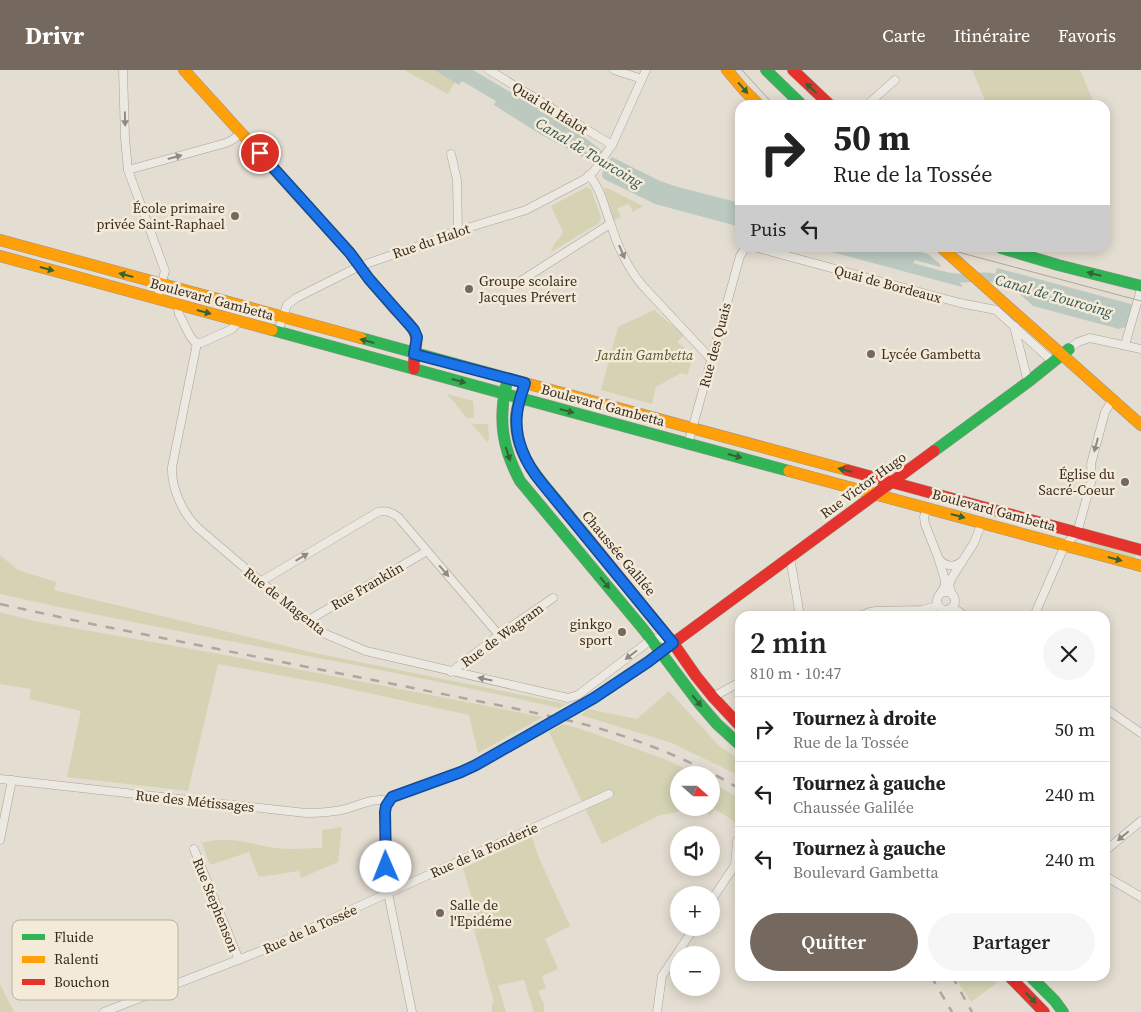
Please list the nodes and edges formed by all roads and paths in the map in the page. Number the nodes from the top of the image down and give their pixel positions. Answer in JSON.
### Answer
{"nodes":[{"id":1,"x":124,"y":70,"type":"edge"},
{"id":2,"x":184,"y":70,"type":"edge"},
{"id":3,"x":489,"y":70,"type":"edge"},
{"id":4,"x":614,"y":70,"type":"edge"},
{"id":5,"x":646,"y":70,"type":"edge"},
{"id":6,"x":728,"y":70,"type":"edge"},
{"id":7,"x":755,"y":70,"type":"edge"},
{"id":8,"x":766,"y":70,"type":"edge"},
{"id":9,"x":793,"y":70,"type":"edge"},
{"id":10,"x":501,"y":73,"type":"edge"},
{"id":11,"x":642,"y":79,"type":"junction"},
{"id":12,"x":895,"y":80,"type":"dead end"},
{"id":13,"x":755,"y":100,"type":"edge"},
{"id":14,"x":784,"y":100,"type":"edge"},
{"id":15,"x":797,"y":100,"type":"edge"},
{"id":16,"x":825,"y":100,"type":"edge"},
{"id":17,"x":873,"y":100,"type":"edge"},
{"id":18,"x":241,"y":132,"type":"junction"},
{"id":19,"x":612,"y":145,"type":"junction"},
{"id":20,"x":451,"y":154,"type":"dead end"},
{"id":21,"x":128,"y":170,"type":"junction"},
{"id":22,"x":589,"y":176,"type":"junction"},
{"id":23,"x":610,"y":224,"type":"junction"},
{"id":24,"x":458,"y":231,"type":"junction"},
{"id":25,"x":0,"y":240,"type":"edge"},
{"id":26,"x":742,"y":252,"type":"edge"},
{"id":27,"x":773,"y":252,"type":"edge"},
{"id":28,"x":946,"y":252,"type":"edge"},
{"id":29,"x":959,"y":252,"type":"edge"},
{"id":30,"x":1014,"y":252,"type":"edge"},
{"id":31,"x":0,"y":256,"type":"edge"},
{"id":32,"x":360,"y":266,"type":"junction"},
{"id":33,"x":519,"y":282,"type":"dead end"},
{"id":34,"x":161,"y":285,"type":"junction"},
{"id":35,"x":1141,"y":287,"type":"edge"},
{"id":36,"x":157,"y":299,"type":"junction"},
{"id":37,"x":179,"y":305,"type":"junction"},
{"id":38,"x":283,"y":318,"type":"junction"},
{"id":39,"x":239,"y":321,"type":"junction"},
{"id":40,"x":1014,"y":326,"type":"junction"},
{"id":41,"x":278,"y":332,"type":"junction"},
{"id":42,"x":197,"y":342,"type":"junction"},
{"id":43,"x":1125,"y":345,"type":"junction"},
{"id":44,"x":1141,"y":350,"type":"edge"},
{"id":45,"x":1066,"y":352,"type":"junction"},
{"id":46,"x":414,"y":354,"type":"junction"},
{"id":47,"x":711,"y":359,"type":"junction"},
{"id":48,"x":1052,"y":362,"type":"junction"},
{"id":49,"x":414,"y":369,"type":"junction"},
{"id":50,"x":508,"y":379,"type":"junction"},
{"id":51,"x":1028,"y":382,"type":"junction"},
{"id":52,"x":525,"y":383,"type":"junction"},
{"id":53,"x":504,"y":394,"type":"junction"},
{"id":54,"x":520,"y":398,"type":"junction"},
{"id":55,"x":1113,"y":400,"type":"junction"},
{"id":56,"x":1141,"y":415,"type":"edge"},
{"id":57,"x":1141,"y":425,"type":"edge"},
{"id":58,"x":692,"y":429,"type":"junction"},
{"id":59,"x":688,"y":444,"type":"junction"},
{"id":60,"x":892,"y":482,"type":"junction"},
{"id":61,"x":877,"y":494,"type":"junction"},
{"id":62,"x":927,"y":507,"type":"junction"},
{"id":63,"x":982,"y":522,"type":"junction"},
{"id":64,"x":1077,"y":532,"type":"junction"},
{"id":65,"x":1065,"y":545,"type":"junction"},
{"id":66,"x":427,"y":551,"type":"junction"},
{"id":67,"x":1141,"y":551,"type":"edge"},
{"id":68,"x":790,"y":557,"type":"junction"},
{"id":69,"x":938,"y":557,"type":"junction"},
{"id":70,"x":962,"y":561,"type":"junction"},
{"id":71,"x":1139,"y":565,"type":"edge"},
{"id":72,"x":260,"y":582,"type":"junction"},
{"id":73,"x":940,"y":594,"type":"junction"},
{"id":74,"x":952,"y":594,"type":"junction"},
{"id":75,"x":553,"y":598,"type":"dead end"},
{"id":76,"x":938,"y":606,"type":"junction"},
{"id":77,"x":952,"y":607,"type":"junction"},
{"id":78,"x":799,"y":611,"type":"edge"},
{"id":79,"x":876,"y":611,"type":"edge"},
{"id":80,"x":958,"y":611,"type":"edge"},
{"id":81,"x":1036,"y":611,"type":"edge"},
{"id":82,"x":307,"y":621,"type":"junction"},
{"id":83,"x":499,"y":635,"type":"junction"},
{"id":84,"x":652,"y":639,"type":"junction"},
{"id":85,"x":673,"y":643,"type":"junction"},
{"id":86,"x":661,"y":652,"type":"junction"},
{"id":87,"x":451,"y":672,"type":"junction"},
{"id":88,"x":735,"y":685,"type":"edge"},
{"id":89,"x":713,"y":697,"type":"junction"},
{"id":90,"x":1110,"y":711,"type":"edge"},
{"id":91,"x":735,"y":721,"type":"edge"},
{"id":92,"x":1141,"y":733,"type":"edge"},
{"id":93,"x":735,"y":740,"type":"edge"},
{"id":94,"x":0,"y":779,"type":"edge"},
{"id":95,"x":12,"y":780,"type":"junction"},
{"id":96,"x":609,"y":794,"type":"dead end"},
{"id":97,"x":389,"y":801,"type":"junction"},
{"id":98,"x":1141,"y":820,"type":"edge"},
{"id":99,"x":0,"y":840,"type":"edge"},
{"id":100,"x":1110,"y":847,"type":"edge"},
{"id":101,"x":194,"y":850,"type":"dead end"},
{"id":102,"x":735,"y":865,"type":"edge"},
{"id":103,"x":1110,"y":879,"type":"edge"},
{"id":104,"x":720,"y":888,"type":"edge"},
{"id":105,"x":388,"y":893,"type":"junction"},
{"id":106,"x":1141,"y":897,"type":"edge"},
{"id":107,"x":689,"y":936,"type":"edge"},
{"id":108,"x":239,"y":960,"type":"junction"},
{"id":109,"x":1014,"y":981,"type":"edge"},
{"id":110,"x":1035,"y":981,"type":"edge"},
{"id":111,"x":178,"y":983,"type":"edge"},
{"id":112,"x":135,"y":1000,"type":"edge"},
{"id":113,"x":104,"y":1012,"type":"edge"},
{"id":114,"x":412,"y":1012,"type":"edge"},
{"id":115,"x":657,"y":1012,"type":"edge"},
{"id":116,"x":1044,"y":1012,"type":"edge"},
{"id":117,"x":1063,"y":1012,"type":"edge"}],
"edges":[{"from":1,"to":21,"type":"street","one_way":true},
{"from":2,"to":18,"type":"main road"},
{"from":3,"to":10,"type":"street","name":"Quai du Halot"},
{"from":4,"to":11,"type":"street"},
{"from":5,"to":11,"type":"street"},
{"from":6,"to":13,"type":"main road","one_way":true},
{"from":7,"to":14,"type":"main road"},
{"from":8,"to":15,"type":"main road"},
{"from":16,"to":9,"type":"main road","one_way":true},
{"from":10,"to":19,"type":"street","name":"Quai du Halot"},
{"from":11,"to":19,"type":"street"},
{"from":12,"to":17,"type":"street"},
{"from":21,"to":18,"type":"street","one_way":true},
{"from":18,"to":32,"type":"main road"},
{"from":19,"to":22,"type":"street","name":"Rue du Halot"},
{"from":20,"to":24,"type":"street"},
{"from":21,"to":34,"type":"street"},
{"from":22,"to":23,"type":"street"},
{"from":22,"to":24,"type":"street","name":"Rue du Halot"},
{"from":23,"to":33,"type":"street"},
{"from":23,"to":47,"type":"street","one_way":true},
{"from":24,"to":32,"type":"street","name":"Rue du Halot"},
{"from":34,"to":25,"type":"main road","name":"Boulevard Gambetta","one_way":true},
{"from":26,"to":47,"type":"street","name":"Rue des Quais"},
{"from":27,"to":40,"type":"street","name":"Quai de Bordeaux"},
{"from":28,"to":45,"type":"main road"},
{"from":29,"to":45,"type":"main road"},
{"from":35,"to":30,"type":"main road","one_way":true},
{"from":31,"to":36,"type":"main road","name":"Boulevard Gambetta","one_way":true},
{"from":32,"to":38,"type":"street","name":"Rue du Halot"},
{"from":32,"to":46,"type":"main road"},
{"from":34,"to":36,"type":"street"},
{"from":34,"to":38,"type":"main road","name":"Boulevard Gambetta"},
{"from":35,"to":43,"type":"street"},
{"from":36,"to":37,"type":"main road","name":"Boulevard Gambetta"},
{"from":37,"to":39,"type":"main road","name":"Boulevard Gambetta","one_way":true},
{"from":37,"to":42,"type":"street"},
{"from":38,"to":41,"type":"street","name":"Rue du Halot"},
{"from":46,"to":38,"type":"main road","name":"Boulevard Gambetta","one_way":true},
{"from":39,"to":41,"type":"main road","name":"Boulevard Gambetta"},
{"from":39,"to":42,"type":"street"},
{"from":40,"to":48,"type":"street","name":"Quai de Bordeaux"},
{"from":40,"to":51,"type":"street"},
{"from":41,"to":49,"type":"main road","name":"Boulevard Gambetta"},
{"from":42,"to":72,"type":"street","name":"Rue de Magenta"},
{"from":43,"to":44,"type":"street"},
{"from":43,"to":45,"type":"street"},
{"from":45,"to":48,"type":"main road","name":"Rue Victor Hugo"},
{"from":45,"to":55,"type":"main road"},
{"from":45,"to":56,"type":"main road"},
{"from":46,"to":49,"type":"main road"},
{"from":46,"to":50,"type":"main road","name":"Boulevard Gambetta"},
{"from":47,"to":58,"type":"street","name":"Rue des Quais"},
{"from":48,"to":51,"type":"main road","name":"Rue Victor Hugo"},
{"from":49,"to":53,"type":"main road","name":"Boulevard Gambetta","one_way":true},
{"from":50,"to":52,"type":"main road","name":"Boulevard Gambetta"},
{"from":50,"to":53,"type":"main road"},
{"from":51,"to":60,"type":"main road","name":"Rue Victor Hugo"},
{"from":52,"to":54,"type":"main road","name":"Chaussée Galilée"},
{"from":52,"to":58,"type":"main road","name":"Boulevard Gambetta"},
{"from":53,"to":54,"type":"main road","name":"Boulevard Gambetta"},
{"from":53,"to":84,"type":"main road","one_way":true},
{"from":54,"to":59,"type":"main road","name":"Boulevard Gambetta","one_way":true},
{"from":54,"to":85,"type":"main road","name":"Chaussée Galilée"},
{"from":55,"to":57,"type":"main road"},
{"from":55,"to":64,"type":"street","one_way":true},
{"from":58,"to":59,"type":"street","name":"Rue des Quais"},
{"from":60,"to":58,"type":"main road","name":"Boulevard Gambetta","one_way":true},
{"from":59,"to":61,"type":"main road","name":"Boulevard Gambetta","one_way":true},
{"from":60,"to":61,"type":"main road","name":"Rue Victor Hugo"},
{"from":60,"to":64,"type":"main road","name":"Boulevard Gambetta"},
{"from":61,"to":62,"type":"main road","name":"Boulevard Gambetta"},
{"from":61,"to":68,"type":"main road","name":"Rue Victor Hugo"},
{"from":62,"to":63,"type":"main road","name":"Boulevard Gambetta","one_way":true},
{"from":62,"to":69,"type":"street"},
{"from":63,"to":65,"type":"main road","name":"Boulevard Gambetta"},
{"from":63,"to":70,"type":"street"},
{"from":64,"to":65,"type":"street"},
{"from":64,"to":67,"type":"main road","name":"Boulevard Gambetta"},
{"from":65,"to":71,"type":"main road","name":"Boulevard Gambetta","one_way":true},
{"from":65,"to":81,"type":"street"},
{"from":72,"to":66,"type":"street","one_way":true},
{"from":66,"to":82,"type":"street","name":"Rue Franklin"},
{"from":66,"to":83,"type":"street","one_way":true},
{"from":67,"to":71,"type":"street"},
{"from":68,"to":78,"type":"street"},
{"from":68,"to":85,"type":"main road","name":"Rue Victor Hugo"},
{"from":69,"to":70,"type":"street"},
{"from":69,"to":73,"type":"street"},
{"from":70,"to":74,"type":"street"},
{"from":72,"to":82,"type":"street","name":"Rue de Magenta"},
{"from":73,"to":74,"type":"street"},
{"from":73,"to":76,"type":"street"},
{"from":74,"to":77,"type":"street"},
{"from":75,"to":83,"type":"street","name":"Rue de Wagram"},
{"from":76,"to":77,"type":"street"},
{"from":76,"to":79,"type":"street"},
{"from":77,"to":80,"type":"street"},
{"from":82,"to":87,"type":"street","name":"Rue de Magenta"},
{"from":83,"to":87,"type":"street","name":"Rue de Wagram"},
{"from":84,"to":85,"type":"street"},
{"from":84,"to":86,"type":"main road"},
{"from":84,"to":87,"type":"street","name":"Rue de Magenta","one_way":true},
{"from":85,"to":86,"type":"main road","name":"Rue Victor Hugo"},
{"from":85,"to":89,"type":"main road","name":"Chaussée Galilée"},
{"from":86,"to":93,"type":"main road","one_way":true},
{"from":86,"to":97,"type":"street"},
{"from":88,"to":89,"type":"street"},
{"from":89,"to":91,"type":"main road","name":"Chaussée Galilée"},
{"from":90,"to":92,"type":"street"},
{"from":94,"to":95,"type":"street","name":"Rue des Métissages"},
{"from":95,"to":97,"type":"street","name":"Rue des Métissages"},
{"from":95,"to":99,"type":"street"},
{"from":96,"to":105,"type":"street","name":"Rue de la Fonderie"},
{"from":97,"to":105,"type":"street"},
{"from":98,"to":100,"type":"street","one_way":true},
{"from":101,"to":108,"type":"street","name":"Rue Stephenson"},
{"from":102,"to":104,"type":"street"},
{"from":103,"to":106,"type":"street"},
{"from":105,"to":108,"type":"street","name":"Rue de la Tossée"},
{"from":105,"to":114,"type":"street"},
{"from":107,"to":115,"type":"street"},
{"from":108,"to":111,"type":"street","name":"Rue de la Tossée"},
{"from":109,"to":116,"type":"main road","one_way":true},
{"from":110,"to":117,"type":"main road"},
{"from":112,"to":113,"type":"street","name":"Rue de la Tossée"}]}
